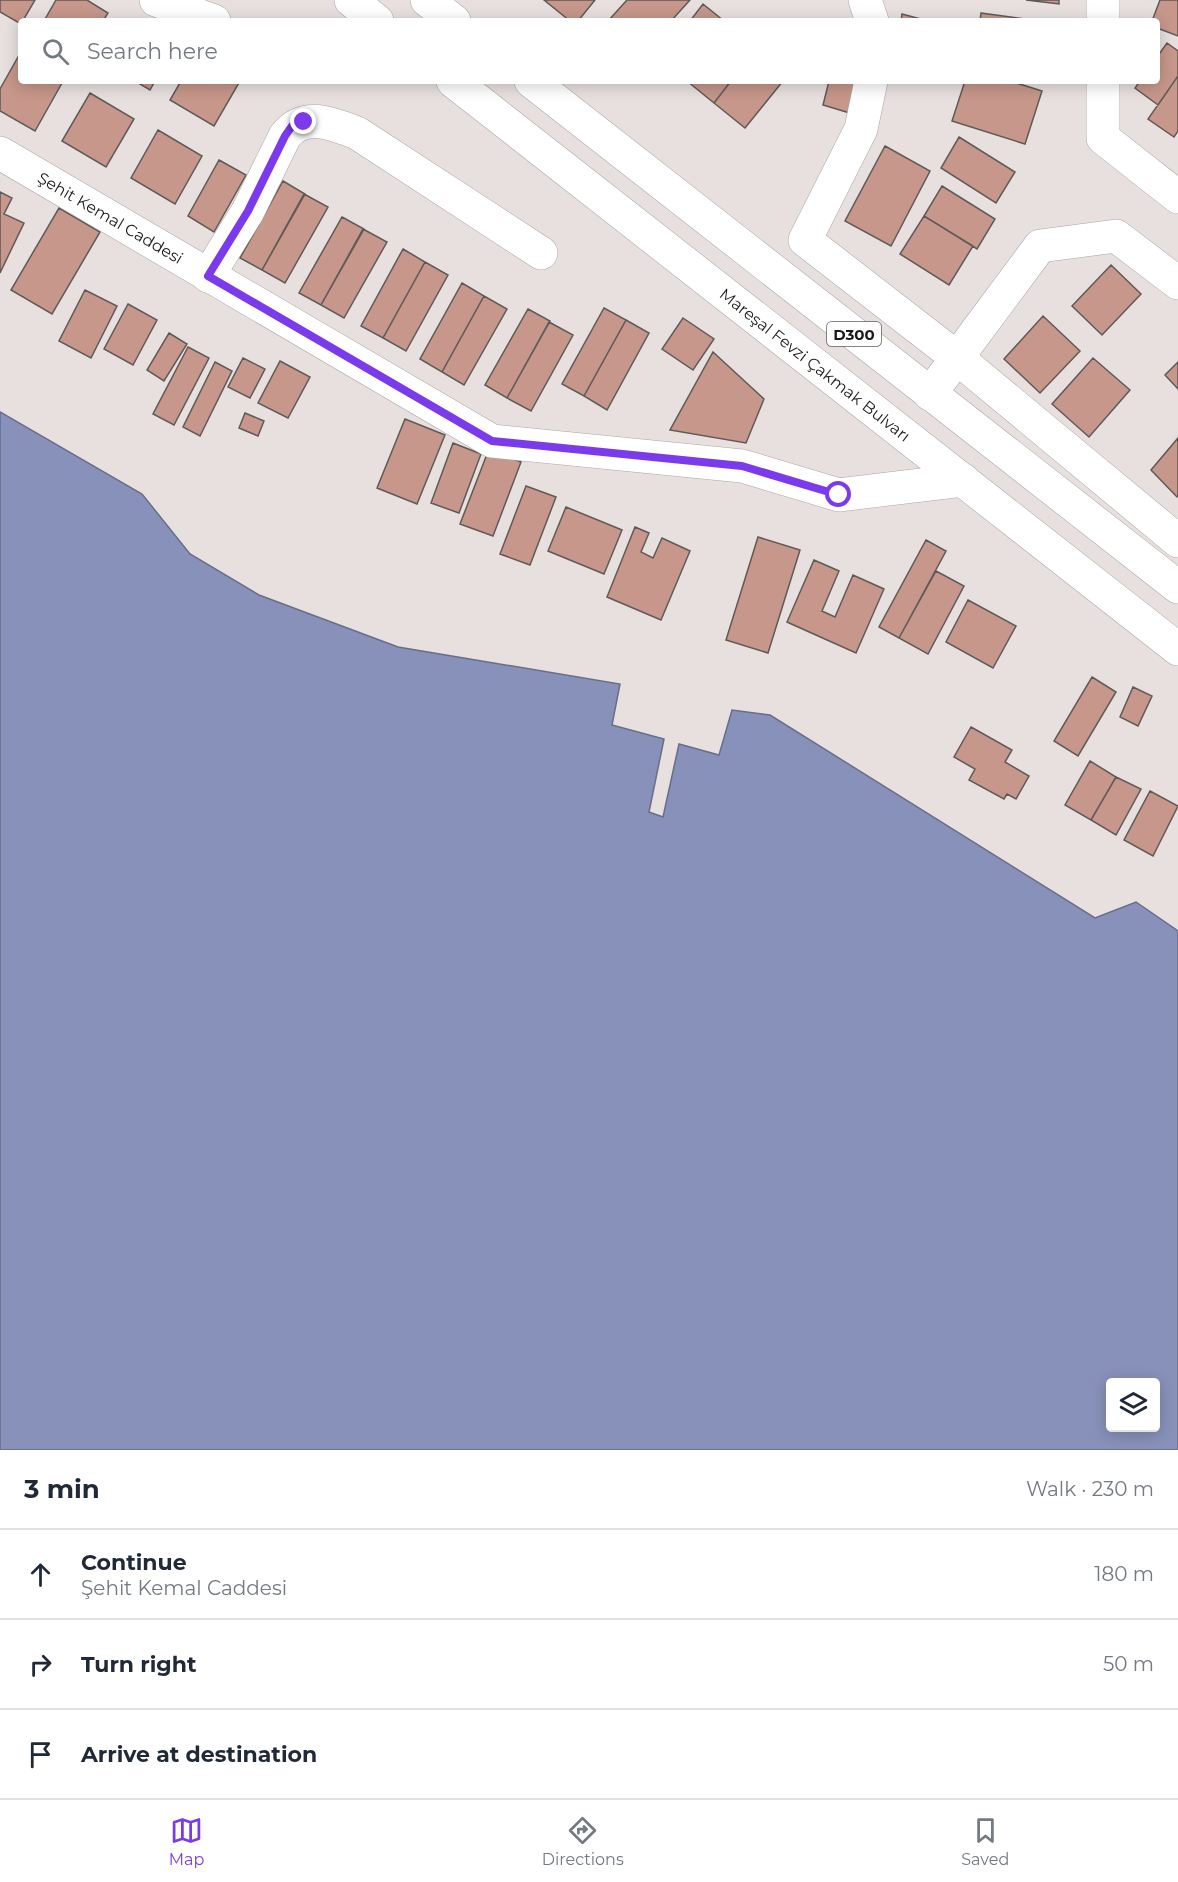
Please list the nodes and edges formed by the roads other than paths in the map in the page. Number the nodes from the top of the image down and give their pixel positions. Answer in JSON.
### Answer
{"nodes":[{"id":1,"x":156,"y":0,"type":"edge"},
{"id":2,"x":351,"y":0,"type":"edge"},
{"id":3,"x":427,"y":0,"type":"edge"},
{"id":4,"x":866,"y":0,"type":"edge"},
{"id":5,"x":1103,"y":0,"type":"edge"},
{"id":6,"x":206,"y":18,"type":"edge"},
{"id":7,"x":373,"y":18,"type":"edge"},
{"id":8,"x":450,"y":18,"type":"edge"},
{"id":9,"x":871,"y":18,"type":"edge"},
{"id":10,"x":1103,"y":18,"type":"edge"},
{"id":11,"x":457,"y":84,"type":"edge"},
{"id":12,"x":535,"y":84,"type":"edge"},
{"id":13,"x":870,"y":84,"type":"edge"},
{"id":14,"x":1103,"y":84,"type":"edge"},
{"id":15,"x":0,"y":153,"type":"edge"},
{"id":16,"x":1178,"y":197,"type":"edge"},
{"id":17,"x":541,"y":253,"type":"dead end"},
{"id":18,"x":208,"y":276,"type":"junction"},
{"id":19,"x":1178,"y":283,"type":"edge"},
{"id":20,"x":956,"y":357,"type":"junction"},
{"id":21,"x":930,"y":394,"type":"junction"},
{"id":22,"x":963,"y":480,"type":"junction"},
{"id":23,"x":1178,"y":541,"type":"edge"},
{"id":24,"x":1178,"y":587,"type":"edge"},
{"id":25,"x":1178,"y":650,"type":"edge"}],
"edges":[{"from":1,"to":6,"type":"main road"},
{"from":2,"to":7,"type":"main road"},
{"from":3,"to":8,"type":"main road"},
{"from":4,"to":9,"type":"main road"},
{"from":5,"to":10,"type":"main road"},
{"from":11,"to":22,"type":"main road","name":"Mareşal Fevzi Çakmak Bulvarı","number":"D300"},
{"from":12,"to":21,"type":"main road","number":"D300"},
{"from":13,"to":20,"type":"main road"},
{"from":14,"to":16,"type":"main road"},
{"from":15,"to":18,"type":"main road","name":"Şehit Kemal Caddesi"},
{"from":17,"to":18,"type":"main road"},
{"from":18,"to":22,"type":"main road","name":"Şehit Kemal Caddesi"},
{"from":19,"to":20,"type":"main road"},
{"from":20,"to":21,"type":"main road"},
{"from":20,"to":23,"type":"main road"},
{"from":21,"to":24,"type":"main road","number":"D300"},
{"from":22,"to":25,"type":"main road","name":"Mareşal Fevzi Çakmak Bulvarı","number":"D300"}]}
